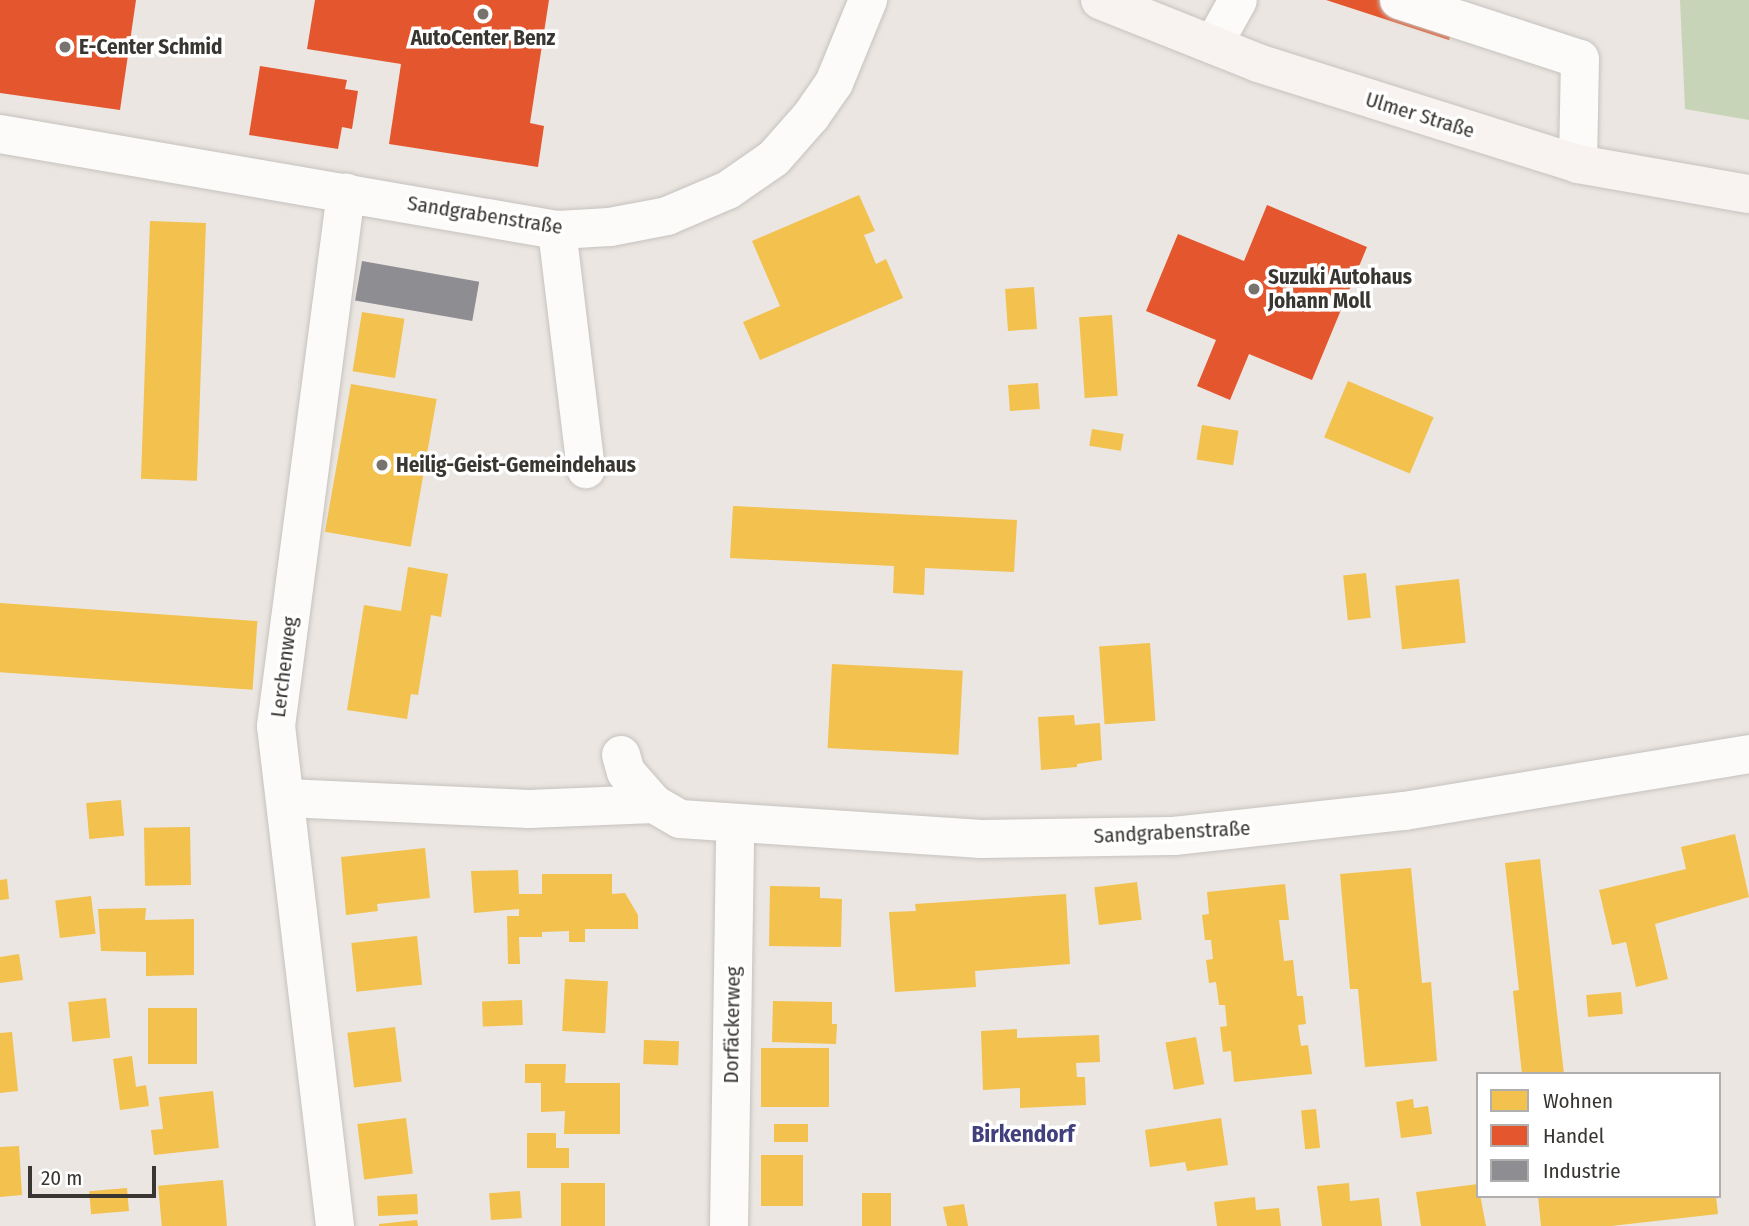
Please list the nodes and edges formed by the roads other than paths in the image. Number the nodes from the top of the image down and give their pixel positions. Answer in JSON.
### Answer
{"nodes":[{"id":1,"x":868,"y":0,"type":"edge"},
{"id":2,"x":1100,"y":0,"type":"edge"},
{"id":3,"x":1238,"y":0,"type":"edge"},
{"id":4,"x":1399,"y":0,"type":"edge"},
{"id":5,"x":1213,"y":45,"type":"junction"},
{"id":6,"x":0,"y":134,"type":"edge"},
{"id":7,"x":1578,"y":164,"type":"junction"},
{"id":8,"x":346,"y":193,"type":"junction"},
{"id":9,"x":1749,"y":194,"type":"edge"},
{"id":10,"x":557,"y":230,"type":"junction"},
{"id":11,"x":586,"y":469,"type":"dead end"},
{"id":12,"x":1749,"y":754,"type":"edge"},
{"id":13,"x":621,"y":755,"type":"dead end"},
{"id":14,"x":286,"y":798,"type":"junction"},
{"id":15,"x":654,"y":804,"type":"junction"},
{"id":16,"x":735,"y":825,"type":"junction"},
{"id":17,"x":335,"y":1226,"type":"edge"},
{"id":18,"x":729,"y":1226,"type":"edge"}],
"edges":[{"from":1,"to":10,"type":"street","name":"Sandgrabenstraße"},
{"from":2,"to":5,"type":"main road","name":"Ulmer Straße"},
{"from":3,"to":5,"type":"street"},
{"from":4,"to":7,"type":"street"},
{"from":5,"to":7,"type":"main road","name":"Ulmer Straße"},
{"from":6,"to":8,"type":"street","name":"Sandgrabenstraße"},
{"from":7,"to":9,"type":"main road","name":"Ulmer Straße"},
{"from":8,"to":10,"type":"street","name":"Sandgrabenstraße"},
{"from":8,"to":14,"type":"street","name":"Lerchenweg"},
{"from":10,"to":11,"type":"street"},
{"from":12,"to":16,"type":"street","name":"Sandgrabenstraße"},
{"from":13,"to":15,"type":"street","name":"Sandgrabenstraße"},
{"from":14,"to":15,"type":"street"},
{"from":14,"to":17,"type":"street","name":"Lerchenweg"},
{"from":15,"to":16,"type":"street","name":"Sandgrabenstraße"},
{"from":16,"to":18,"type":"street","name":"Dorfäckerweg"}]}
